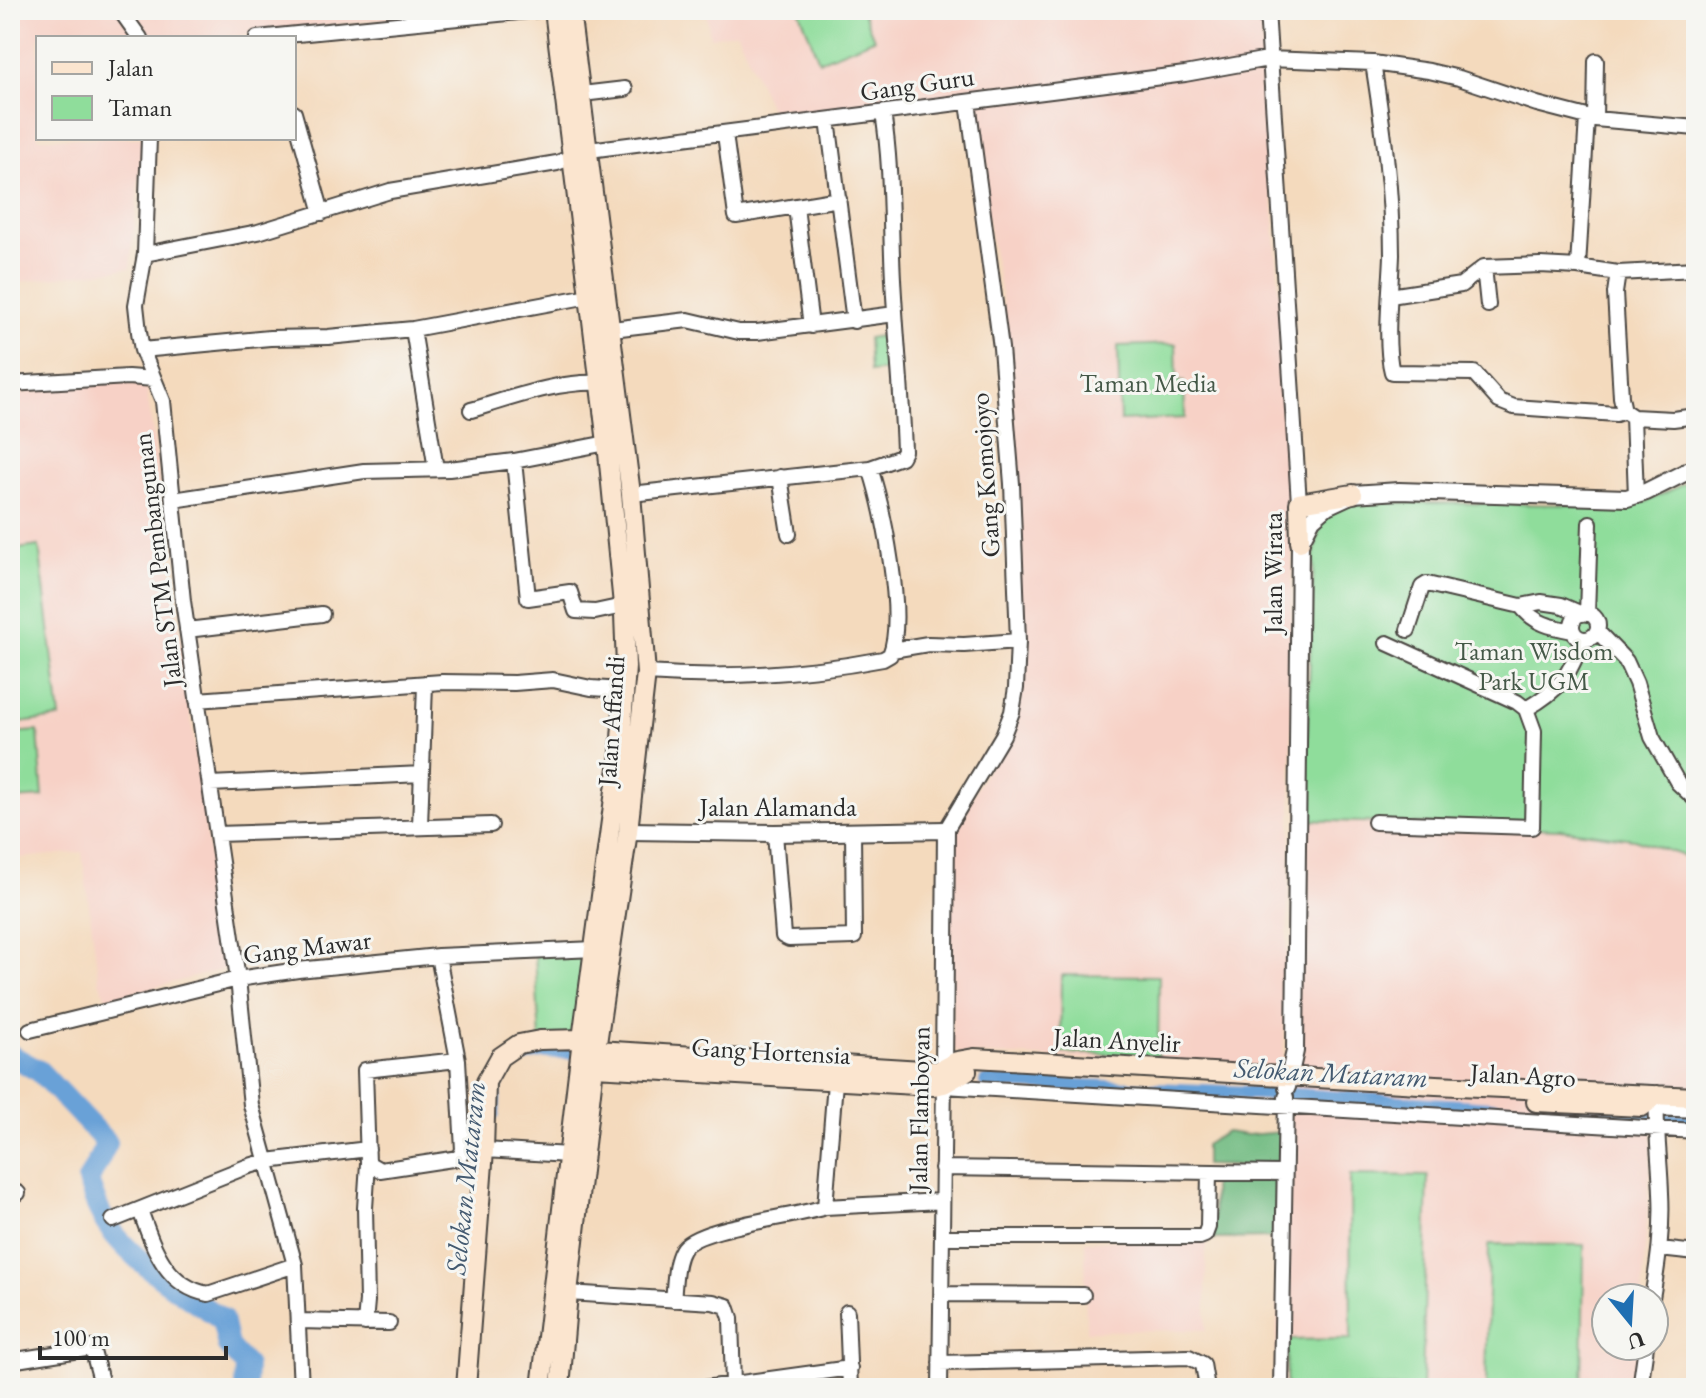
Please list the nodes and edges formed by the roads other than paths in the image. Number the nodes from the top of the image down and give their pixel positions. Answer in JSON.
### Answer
{"nodes":[{"id":1,"x":120,"y":10,"type":"edge"},
{"id":2,"x":538,"y":10,"type":"edge"},
{"id":3,"x":554,"y":10,"type":"edge"},
{"id":4,"x":570,"y":10,"type":"edge"},
{"id":5,"x":1267,"y":10,"type":"edge"},
{"id":6,"x":139,"y":36,"type":"edge"},
{"id":7,"x":286,"y":36,"type":"edge"},
{"id":8,"x":1268,"y":59,"type":"junction"},
{"id":9,"x":1596,"y":61,"type":"dead end"},
{"id":10,"x":1373,"y":63,"type":"junction"},
{"id":11,"x":625,"y":89,"type":"dead end"},
{"id":12,"x":582,"y":94,"type":"junction"},
{"id":13,"x":968,"y":102,"type":"junction"},
{"id":14,"x":883,"y":113,"type":"junction"},
{"id":15,"x":1591,"y":118,"type":"junction"},
{"id":16,"x":296,"y":120,"type":"edge"},
{"id":17,"x":828,"y":120,"type":"junction"},
{"id":18,"x":1696,"y":128,"type":"edge"},
{"id":19,"x":725,"y":134,"type":"junction"},
{"id":20,"x":149,"y":140,"type":"edge"},
{"id":21,"x":581,"y":154,"type":"junction"},
{"id":22,"x":839,"y":199,"type":"junction"},
{"id":23,"x":796,"y":207,"type":"junction"},
{"id":24,"x":322,"y":213,"type":"junction"},
{"id":25,"x":145,"y":254,"type":"junction"},
{"id":26,"x":1484,"y":267,"type":"junction"},
{"id":27,"x":1578,"y":267,"type":"junction"},
{"id":28,"x":1696,"y":269,"type":"edge"},
{"id":29,"x":1618,"y":273,"type":"junction"},
{"id":30,"x":589,"y":296,"type":"junction"},
{"id":31,"x":1390,"y":296,"type":"junction"},
{"id":32,"x":1488,"y":305,"type":"dead end"},
{"id":33,"x":895,"y":314,"type":"junction"},
{"id":34,"x":854,"y":321,"type":"junction"},
{"id":35,"x":811,"y":326,"type":"junction"},
{"id":36,"x":413,"y":329,"type":"junction"},
{"id":37,"x":612,"y":329,"type":"junction"},
{"id":38,"x":142,"y":350,"type":"junction"},
{"id":39,"x":147,"y":365,"type":"junction"},
{"id":40,"x":128,"y":377,"type":"junction"},
{"id":41,"x":154,"y":379,"type":"junction"},
{"id":42,"x":600,"y":383,"type":"junction"},
{"id":43,"x":10,"y":384,"type":"edge"},
{"id":44,"x":471,"y":410,"type":"dead end"},
{"id":45,"x":1629,"y":414,"type":"junction"},
{"id":46,"x":1696,"y":416,"type":"edge"},
{"id":47,"x":607,"y":443,"type":"junction"},
{"id":48,"x":514,"y":461,"type":"junction"},
{"id":49,"x":1696,"y":467,"type":"edge"},
{"id":50,"x":870,"y":468,"type":"junction"},
{"id":51,"x":436,"y":469,"type":"junction"},
{"id":52,"x":780,"y":477,"type":"junction"},
{"id":53,"x":631,"y":494,"type":"junction"},
{"id":54,"x":1353,"y":494,"type":"junction"},
{"id":55,"x":1636,"y":496,"type":"junction"},
{"id":56,"x":173,"y":500,"type":"junction"},
{"id":57,"x":1299,"y":503,"type":"junction"},
{"id":58,"x":1590,"y":523,"type":"dead end"},
{"id":59,"x":789,"y":534,"type":"dead end"},
{"id":60,"x":1300,"y":542,"type":"junction"},
{"id":61,"x":1521,"y":606,"type":"junction"},
{"id":62,"x":629,"y":611,"type":"junction"},
{"id":63,"x":322,"y":614,"type":"dead end"},
{"id":64,"x":1584,"y":614,"type":"junction"},
{"id":65,"x":187,"y":630,"type":"junction"},
{"id":66,"x":1408,"y":630,"type":"dead end"},
{"id":67,"x":1597,"y":631,"type":"junction"},
{"id":68,"x":1578,"y":635,"type":"junction"},
{"id":69,"x":1018,"y":641,"type":"junction"},
{"id":70,"x":1387,"y":643,"type":"dead end"},
{"id":71,"x":892,"y":650,"type":"junction"},
{"id":72,"x":646,"y":673,"type":"junction"},
{"id":73,"x":425,"y":684,"type":"junction"},
{"id":74,"x":624,"y":690,"type":"junction"},
{"id":75,"x":197,"y":700,"type":"junction"},
{"id":76,"x":1526,"y":709,"type":"junction"},
{"id":77,"x":422,"y":774,"type":"junction"},
{"id":78,"x":210,"y":784,"type":"junction"},
{"id":79,"x":1696,"y":800,"type":"edge"},
{"id":80,"x":1375,"y":822,"type":"dead end"},
{"id":81,"x":491,"y":825,"type":"dead end"},
{"id":82,"x":420,"y":826,"type":"junction"},
{"id":83,"x":619,"y":830,"type":"junction"},
{"id":84,"x":946,"y":830,"type":"junction"},
{"id":85,"x":853,"y":831,"type":"junction"},
{"id":86,"x":775,"y":833,"type":"junction"},
{"id":87,"x":217,"y":834,"type":"junction"},
{"id":88,"x":595,"y":949,"type":"junction"},
{"id":89,"x":438,"y":956,"type":"junction"},
{"id":90,"x":238,"y":979,"type":"junction"},
{"id":91,"x":30,"y":1030,"type":"dead end"},
{"id":92,"x":587,"y":1054,"type":"junction"},
{"id":93,"x":458,"y":1060,"type":"junction"},
{"id":94,"x":944,"y":1080,"type":"junction"},
{"id":95,"x":835,"y":1082,"type":"junction"},
{"id":96,"x":1287,"y":1093,"type":"junction"},
{"id":97,"x":1696,"y":1097,"type":"edge"},
{"id":98,"x":1696,"y":1110,"type":"edge"},
{"id":99,"x":1656,"y":1113,"type":"junction"},
{"id":100,"x":1696,"y":1131,"type":"edge"},
{"id":101,"x":488,"y":1149,"type":"junction"},
{"id":102,"x":463,"y":1150,"type":"junction"},
{"id":103,"x":569,"y":1155,"type":"junction"},
{"id":104,"x":368,"y":1156,"type":"junction"},
{"id":105,"x":267,"y":1161,"type":"junction"},
{"id":106,"x":942,"y":1168,"type":"junction"},
{"id":107,"x":1209,"y":1172,"type":"junction"},
{"id":108,"x":1284,"y":1173,"type":"junction"},
{"id":109,"x":942,"y":1201,"type":"junction"},
{"id":110,"x":825,"y":1207,"type":"junction"},
{"id":111,"x":140,"y":1210,"type":"junction"},
{"id":112,"x":113,"y":1220,"type":"dead end"},
{"id":113,"x":942,"y":1237,"type":"junction"},
{"id":114,"x":1660,"y":1249,"type":"junction"},
{"id":115,"x":1696,"y":1253,"type":"edge"},
{"id":116,"x":295,"y":1265,"type":"junction"},
{"id":117,"x":1655,"y":1282,"type":"edge"},
{"id":118,"x":568,"y":1293,"type":"junction"},
{"id":119,"x":942,"y":1294,"type":"junction"},
{"id":120,"x":1083,"y":1295,"type":"dead end"},
{"id":121,"x":673,"y":1300,"type":"junction"},
{"id":122,"x":847,"y":1312,"type":"dead end"},
{"id":123,"x":298,"y":1321,"type":"junction"},
{"id":124,"x":365,"y":1323,"type":"junction"},
{"id":125,"x":389,"y":1323,"type":"dead end"},
{"id":126,"x":10,"y":1361,"type":"edge"},
{"id":127,"x":1644,"y":1362,"type":"edge"},
{"id":128,"x":940,"y":1363,"type":"junction"},
{"id":129,"x":850,"y":1368,"type":"junction"},
{"id":130,"x":733,"y":1385,"type":"junction"},
{"id":131,"x":103,"y":1388,"type":"edge"},
{"id":132,"x":301,"y":1388,"type":"edge"},
{"id":133,"x":466,"y":1388,"type":"edge"},
{"id":134,"x":541,"y":1388,"type":"edge"},
{"id":135,"x":560,"y":1388,"type":"edge"},
{"id":136,"x":705,"y":1388,"type":"edge"},
{"id":137,"x":850,"y":1388,"type":"edge"},
{"id":138,"x":940,"y":1388,"type":"edge"},
{"id":139,"x":1207,"y":1388,"type":"edge"},
{"id":140,"x":1281,"y":1388,"type":"edge"},
{"id":141,"x":1640,"y":1388,"type":"edge"}],
"edges":[{"from":1,"to":6,"type":"street"},
{"from":2,"to":7,"type":"street"},
{"from":3,"to":21,"type":"main road","name":"Jalan Affandi"},
{"from":4,"to":12,"type":"main road","name":"Jalan Affandi"},
{"from":5,"to":8,"type":"street","name":"Jalan Wirata"},
{"from":8,"to":10,"type":"street","name":"Gang Guru"},
{"from":8,"to":13,"type":"street","name":"Gang Guru"},
{"from":8,"to":57,"type":"street","name":"Jalan Wirata"},
{"from":9,"to":15,"type":"street"},
{"from":10,"to":15,"type":"street","name":"Gang Guru"},
{"from":10,"to":31,"type":"street"},
{"from":11,"to":12,"type":"street"},
{"from":12,"to":21,"type":"main road","name":"Jalan Affandi"},
{"from":13,"to":14,"type":"street","name":"Gang Guru"},
{"from":13,"to":69,"type":"street","name":"Gang Komojoyo"},
{"from":14,"to":17,"type":"street","name":"Gang Guru"},
{"from":14,"to":33,"type":"street"},
{"from":15,"to":18,"type":"street","name":"Gang Guru"},
{"from":15,"to":27,"type":"street"},
{"from":16,"to":24,"type":"street"},
{"from":17,"to":19,"type":"street","name":"Gang Guru"},
{"from":17,"to":22,"type":"street"},
{"from":19,"to":21,"type":"street","name":"Gang Guru"},
{"from":19,"to":23,"type":"street"},
{"from":20,"to":25,"type":"street","name":"Jalan STM Pembangunan"},
{"from":21,"to":24,"type":"street","name":"Gang Guru"},
{"from":21,"to":30,"type":"main road","name":"Jalan Affandi"},
{"from":21,"to":37,"type":"main road","name":"Jalan Affandi"},
{"from":22,"to":23,"type":"street"},
{"from":22,"to":34,"type":"street"},
{"from":23,"to":35,"type":"street"},
{"from":24,"to":25,"type":"street","name":"Gang Guru"},
{"from":25,"to":38,"type":"street","name":"Jalan STM Pembangunan"},
{"from":26,"to":27,"type":"street"},
{"from":26,"to":31,"type":"street"},
{"from":26,"to":32,"type":"street"},
{"from":27,"to":29,"type":"street"},
{"from":28,"to":29,"type":"street"},
{"from":29,"to":45,"type":"street"},
{"from":30,"to":36,"type":"street"},
{"from":30,"to":42,"type":"main road","name":"Jalan Affandi"},
{"from":31,"to":45,"type":"street"},
{"from":33,"to":34,"type":"street"},
{"from":33,"to":50,"type":"street"},
{"from":34,"to":35,"type":"street"},
{"from":35,"to":37,"type":"street"},
{"from":36,"to":38,"type":"street"},
{"from":36,"to":51,"type":"street"},
{"from":37,"to":53,"type":"main road","name":"Jalan Affandi"},
{"from":38,"to":39,"type":"street","name":"Jalan STM Pembangunan"},
{"from":39,"to":40,"type":"street"},
{"from":39,"to":41,"type":"street","name":"Jalan STM Pembangunan"},
{"from":40,"to":41,"type":"street"},
{"from":40,"to":43,"type":"street"},
{"from":41,"to":56,"type":"street","name":"Jalan STM Pembangunan"},
{"from":42,"to":44,"type":"street"},
{"from":42,"to":47,"type":"main road","name":"Jalan Affandi"},
{"from":45,"to":46,"type":"street"},
{"from":45,"to":55,"type":"street"},
{"from":47,"to":48,"type":"street"},
{"from":47,"to":62,"type":"main road","name":"Jalan Affandi"},
{"from":48,"to":51,"type":"street"},
{"from":48,"to":62,"type":"street"},
{"from":49,"to":55,"type":"street"},
{"from":50,"to":52,"type":"street"},
{"from":50,"to":71,"type":"street"},
{"from":51,"to":56,"type":"street"},
{"from":52,"to":53,"type":"street"},
{"from":52,"to":59,"type":"street"},
{"from":53,"to":62,"type":"main road","name":"Jalan Affandi"},
{"from":54,"to":55,"type":"street"},
{"from":54,"to":57,"type":"main road"},
{"from":54,"to":60,"type":"street"},
{"from":56,"to":65,"type":"street","name":"Jalan STM Pembangunan"},
{"from":57,"to":60,"type":"main road","name":"Jalan Wirata"},
{"from":58,"to":64,"type":"street"},
{"from":60,"to":96,"type":"street","name":"Jalan Wirata"},
{"from":61,"to":64,"type":"street"},
{"from":61,"to":66,"type":"street"},
{"from":61,"to":68,"type":"street"},
{"from":62,"to":72,"type":"main road","name":"Jalan Affandi"},
{"from":62,"to":74,"type":"main road","name":"Jalan Affandi"},
{"from":63,"to":65,"type":"street"},
{"from":64,"to":67,"type":"street"},
{"from":64,"to":68,"type":"street"},
{"from":65,"to":75,"type":"street","name":"Jalan STM Pembangunan"},
{"from":67,"to":68,"type":"street"},
{"from":67,"to":79,"type":"street"},
{"from":68,"to":76,"type":"street"},
{"from":69,"to":71,"type":"street"},
{"from":69,"to":84,"type":"street","name":"Gang Komojoyo"},
{"from":70,"to":76,"type":"street"},
{"from":71,"to":72,"type":"street"},
{"from":72,"to":83,"type":"main road","name":"Jalan Affandi"},
{"from":73,"to":74,"type":"street"},
{"from":73,"to":75,"type":"street"},
{"from":73,"to":77,"type":"street"},
{"from":74,"to":83,"type":"main road","name":"Jalan Affandi"},
{"from":75,"to":78,"type":"street","name":"Jalan STM Pembangunan"},
{"from":76,"to":80,"type":"street"},
{"from":77,"to":78,"type":"street"},
{"from":77,"to":82,"type":"street"},
{"from":78,"to":87,"type":"street","name":"Jalan STM Pembangunan"},
{"from":81,"to":82,"type":"street"},
{"from":82,"to":87,"type":"street"},
{"from":83,"to":86,"type":"street","name":"Jalan Alamanda"},
{"from":83,"to":88,"type":"main road","name":"Jalan Affandi"},
{"from":83,"to":92,"type":"main road","name":"Jalan Affandi"},
{"from":84,"to":85,"type":"street","name":"Jalan Alamanda"},
{"from":84,"to":94,"type":"street","name":"Jalan Flamboyan"},
{"from":85,"to":86,"type":"street","name":"Jalan Alamanda"},
{"from":85,"to":86,"type":"street"},
{"from":87,"to":90,"type":"street","name":"Jalan STM Pembangunan"},
{"from":88,"to":89,"type":"street","name":"Gang Mawar"},
{"from":88,"to":92,"type":"main road","name":"Jalan Affandi"},
{"from":89,"to":90,"type":"street","name":"Gang Mawar"},
{"from":89,"to":93,"type":"street"},
{"from":90,"to":91,"type":"street","name":"Gang Mawar"},
{"from":90,"to":105,"type":"street","name":"Jalan STM Pembangunan"},
{"from":92,"to":94,"type":"main road","name":"Gang Hortensia"},
{"from":92,"to":95,"type":"main road","name":"Gang Hortensia"},
{"from":92,"to":101,"type":"main road"},
{"from":92,"to":103,"type":"main road","name":"Jalan Affandi"},
{"from":92,"to":118,"type":"main road","name":"Jalan Affandi"},
{"from":93,"to":102,"type":"street"},
{"from":93,"to":104,"type":"street"},
{"from":94,"to":95,"type":"main road","name":"Gang Hortensia"},
{"from":94,"to":96,"type":"street"},
{"from":94,"to":96,"type":"main road","name":"Jalan Anyelir"},
{"from":94,"to":106,"type":"street","name":"Jalan Flamboyan"},
{"from":95,"to":110,"type":"street"},
{"from":96,"to":99,"type":"street"},
{"from":96,"to":99,"type":"main road","name":"Jalan Agro"},
{"from":96,"to":108,"type":"street"},
{"from":97,"to":99,"type":"main road","name":"Jalan Agro"},
{"from":98,"to":99,"type":"street"},
{"from":99,"to":100,"type":"street"},
{"from":99,"to":114,"type":"street"},
{"from":101,"to":102,"type":"street"},
{"from":101,"to":103,"type":"street"},
{"from":101,"to":133,"type":"main road"},
{"from":102,"to":104,"type":"street"},
{"from":103,"to":134,"type":"main road","name":"Jalan Affandi"},
{"from":104,"to":105,"type":"street"},
{"from":104,"to":124,"type":"street"},
{"from":105,"to":111,"type":"street"},
{"from":105,"to":116,"type":"street","name":"Jalan STM Pembangunan"},
{"from":106,"to":107,"type":"street"},
{"from":106,"to":109,"type":"street","name":"Jalan Flamboyan"},
{"from":107,"to":108,"type":"street"},
{"from":107,"to":113,"type":"street"},
{"from":108,"to":140,"type":"street"},
{"from":109,"to":110,"type":"street"},
{"from":109,"to":113,"type":"street","name":"Jalan Flamboyan"},
{"from":110,"to":121,"type":"street"},
{"from":111,"to":112,"type":"street"},
{"from":111,"to":116,"type":"street"},
{"from":113,"to":119,"type":"street","name":"Jalan Flamboyan"},
{"from":114,"to":115,"type":"street"},
{"from":114,"to":117,"type":"street"},
{"from":116,"to":123,"type":"street","name":"Jalan STM Pembangunan"},
{"from":118,"to":121,"type":"street"},
{"from":118,"to":135,"type":"main road","name":"Jalan Affandi"},
{"from":119,"to":120,"type":"street"},
{"from":119,"to":128,"type":"street","name":"Jalan Flamboyan"},
{"from":121,"to":130,"type":"street"},
{"from":122,"to":129,"type":"street"},
{"from":123,"to":124,"type":"street"},
{"from":123,"to":132,"type":"street","name":"Jalan STM Pembangunan"},
{"from":124,"to":125,"type":"street"},
{"from":126,"to":131,"type":"street"},
{"from":127,"to":141,"type":"street"},
{"from":128,"to":138,"type":"street","name":"Jalan Flamboyan"},
{"from":128,"to":139,"type":"street"},
{"from":129,"to":130,"type":"street"},
{"from":129,"to":137,"type":"street"},
{"from":130,"to":136,"type":"street"}]}
